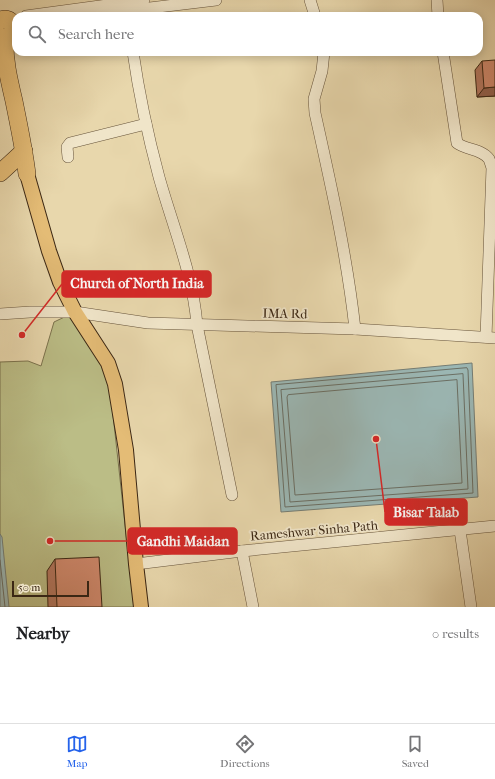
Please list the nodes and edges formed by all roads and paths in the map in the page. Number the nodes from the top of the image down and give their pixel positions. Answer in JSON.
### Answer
{"nodes":[{"id":1,"x":144,"y":0,"type":"edge"},
{"id":2,"x":216,"y":0,"type":"edge"},
{"id":3,"x":310,"y":0,"type":"edge"},
{"id":4,"x":436,"y":0,"type":"edge"},
{"id":5,"x":80,"y":12,"type":"edge"},
{"id":6,"x":135,"y":12,"type":"edge"},
{"id":7,"x":314,"y":12,"type":"edge"},
{"id":8,"x":438,"y":12,"type":"edge"},
{"id":9,"x":10,"y":25,"type":"edge"},
{"id":10,"x":134,"y":56,"type":"edge"},
{"id":11,"x":324,"y":56,"type":"edge"},
{"id":12,"x":444,"y":56,"type":"edge"},
{"id":13,"x":0,"y":88,"type":"edge"},
{"id":14,"x":146,"y":124,"type":"junction"},
{"id":15,"x":19,"y":155,"type":"junction"},
{"id":16,"x":68,"y":157,"type":"dead end"},
{"id":17,"x":0,"y":173,"type":"edge"},
{"id":18,"x":27,"y":174,"type":"joint"},
{"id":19,"x":75,"y":312,"type":"junction"},
{"id":20,"x":0,"y":314,"type":"edge"},
{"id":21,"x":197,"y":325,"type":"junction"},
{"id":22,"x":355,"y":329,"type":"junction"},
{"id":23,"x":490,"y":337,"type":"edge"},
{"id":24,"x":232,"y":495,"type":"dead end"},
{"id":25,"x":495,"y":526,"type":"edge"},
{"id":26,"x":460,"y":530,"type":"junction"},
{"id":27,"x":242,"y":551,"type":"junction"},
{"id":28,"x":136,"y":564,"type":"junction"},
{"id":29,"x":141,"y":607,"type":"edge"},
{"id":30,"x":253,"y":607,"type":"edge"},
{"id":31,"x":471,"y":607,"type":"edge"}],
"edges":[{"from":1,"to":5,"type":"street"},
{"from":2,"to":6,"type":"street"},
{"from":3,"to":7,"type":"street"},
{"from":4,"to":8,"type":"street"},
{"from":9,"to":15,"type":"highway"},
{"from":10,"to":14,"type":"street"},
{"from":11,"to":22,"type":"street"},
{"from":12,"to":23,"type":"street"},
{"from":13,"to":15,"type":"highway"},
{"from":14,"to":16,"type":"street"},
{"from":14,"to":21,"type":"street"},
{"from":15,"to":17,"type":"highway"},
{"from":15,"to":18,"type":"highway"},
{"from":18,"to":19,"type":"main road"},
{"from":19,"to":20,"type":"street","name":"IMA Rd"},
{"from":19,"to":21,"type":"street","name":"IMA Rd"},
{"from":19,"to":28,"type":"main road"},
{"from":21,"to":22,"type":"street","name":"IMA Rd"},
{"from":21,"to":24,"type":"street"},
{"from":22,"to":23,"type":"street","name":"IMA Rd"},
{"from":25,"to":26,"type":"street","name":"Rameshwar Sinha Path"},
{"from":26,"to":27,"type":"street","name":"Rameshwar Sinha Path"},
{"from":26,"to":31,"type":"street"},
{"from":27,"to":28,"type":"street","name":"Rameshwar Sinha Path"},
{"from":27,"to":30,"type":"street"},
{"from":28,"to":29,"type":"main road"}]}
